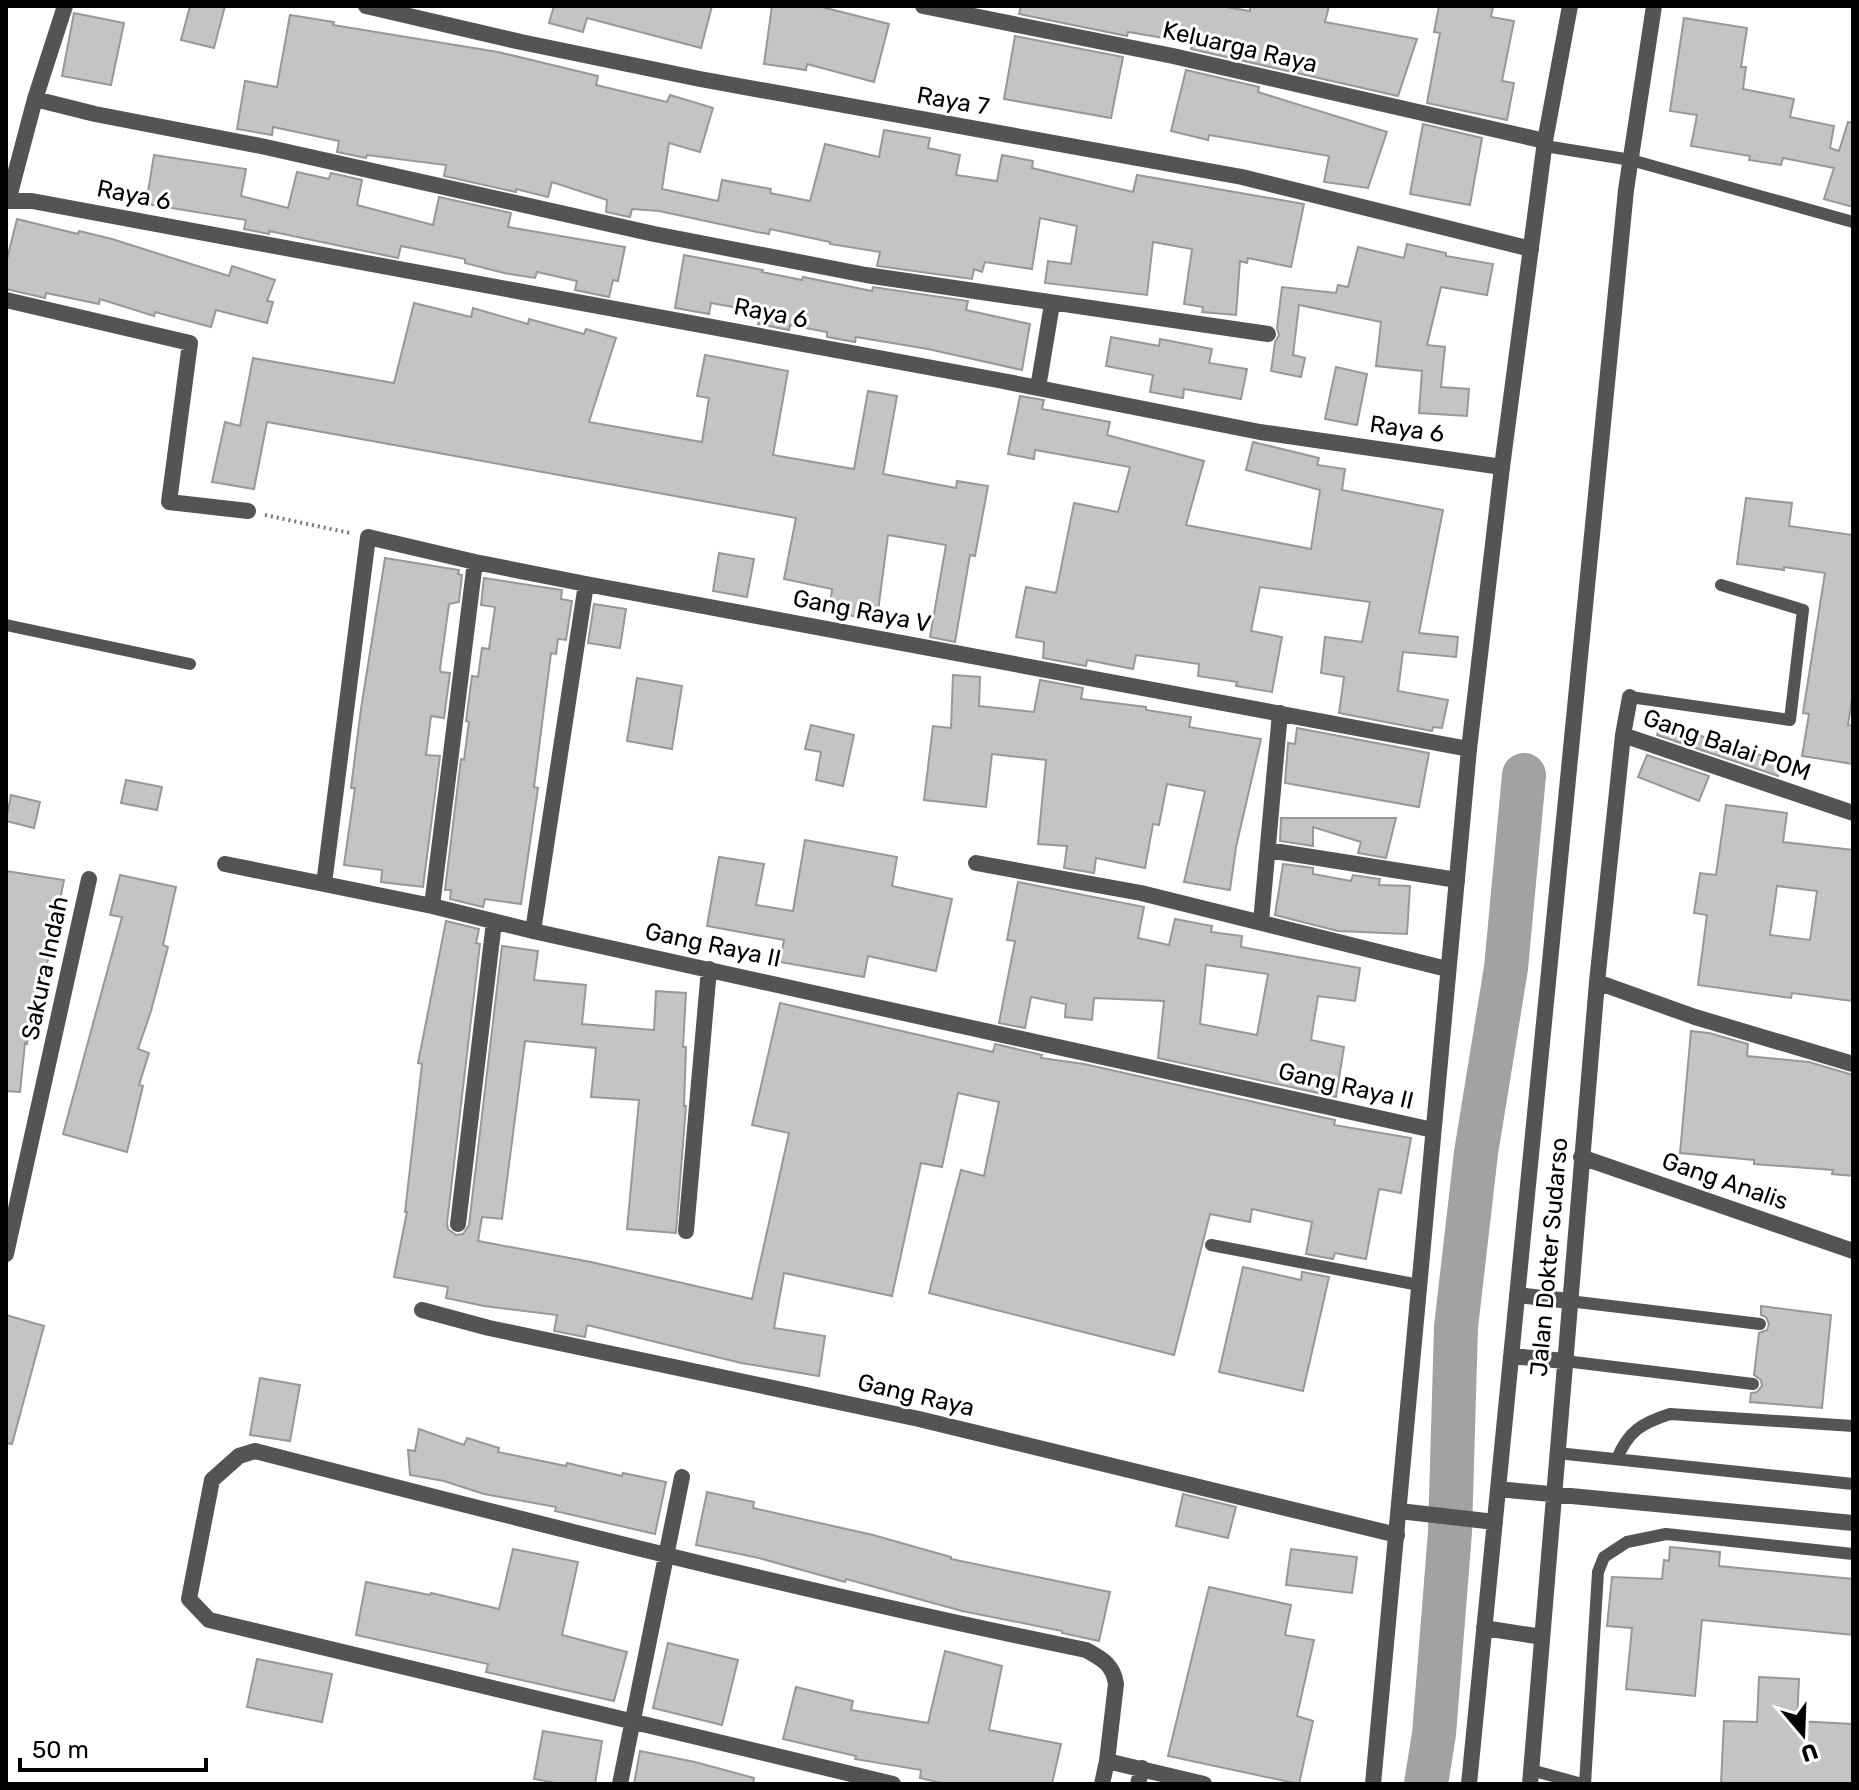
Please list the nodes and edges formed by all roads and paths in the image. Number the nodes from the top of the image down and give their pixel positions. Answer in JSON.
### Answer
{"nodes":[{"id":1,"x":65,"y":6,"type":"edge"},
{"id":2,"x":366,"y":6,"type":"edge"},
{"id":3,"x":923,"y":6,"type":"edge"},
{"id":4,"x":1570,"y":6,"type":"edge"},
{"id":5,"x":1654,"y":6,"type":"edge"},
{"id":6,"x":35,"y":99,"type":"junction"},
{"id":7,"x":1550,"y":145,"type":"junction"},
{"id":8,"x":1623,"y":158,"type":"junction"},
{"id":9,"x":7,"y":204,"type":"edge"},
{"id":10,"x":1853,"y":222,"type":"edge"},
{"id":11,"x":1531,"y":249,"type":"junction"},
{"id":12,"x":6,"y":300,"type":"edge"},
{"id":13,"x":1052,"y":304,"type":"junction"},
{"id":14,"x":1268,"y":334,"type":"dead end"},
{"id":15,"x":1038,"y":388,"type":"junction"},
{"id":16,"x":1502,"y":467,"type":"junction"},
{"id":17,"x":248,"y":511,"type":"joint"},
{"id":18,"x":368,"y":537,"type":"junction"},
{"id":19,"x":475,"y":562,"type":"junction"},
{"id":20,"x":586,"y":584,"type":"junction"},
{"id":21,"x":1721,"y":585,"type":"dead end"},
{"id":22,"x":6,"y":625,"type":"edge"},
{"id":23,"x":190,"y":664,"type":"dead end"},
{"id":24,"x":1630,"y":697,"type":"joint"},
{"id":25,"x":1280,"y":713,"type":"junction"},
{"id":26,"x":1623,"y":735,"type":"junction"},
{"id":27,"x":1469,"y":749,"type":"junction"},
{"id":28,"x":1853,"y":813,"type":"edge"},
{"id":29,"x":1268,"y":850,"type":"junction"},
{"id":30,"x":976,"y":863,"type":"dead end"},
{"id":31,"x":225,"y":864,"type":"dead end"},
{"id":32,"x":89,"y":879,"type":"dead end"},
{"id":33,"x":1457,"y":880,"type":"junction"},
{"id":34,"x":324,"y":884,"type":"junction"},
{"id":35,"x":432,"y":906,"type":"junction"},
{"id":36,"x":494,"y":922,"type":"junction"},
{"id":37,"x":1261,"y":922,"type":"junction"},
{"id":38,"x":533,"y":931,"type":"junction"},
{"id":39,"x":709,"y":969,"type":"junction"},
{"id":40,"x":1447,"y":969,"type":"junction"},
{"id":41,"x":1597,"y":982,"type":"junction"},
{"id":42,"x":1853,"y":1064,"type":"edge"},
{"id":43,"x":1433,"y":1130,"type":"junction"},
{"id":44,"x":1581,"y":1157,"type":"junction"},
{"id":45,"x":458,"y":1224,"type":"dead end"},
{"id":46,"x":686,"y":1231,"type":"dead end"},
{"id":47,"x":1211,"y":1245,"type":"dead end"},
{"id":48,"x":1853,"y":1251,"type":"edge"},
{"id":49,"x":6,"y":1254,"type":"edge"},
{"id":50,"x":1419,"y":1285,"type":"junction"},
{"id":51,"x":1517,"y":1295,"type":"junction"},
{"id":52,"x":1569,"y":1301,"type":"junction"},
{"id":53,"x":422,"y":1310,"type":"dead end"},
{"id":54,"x":1760,"y":1324,"type":"dead end"},
{"id":55,"x":1511,"y":1356,"type":"junction"},
{"id":56,"x":1565,"y":1361,"type":"junction"},
{"id":57,"x":1753,"y":1384,"type":"dead end"},
{"id":58,"x":1853,"y":1426,"type":"edge"},
{"id":59,"x":1557,"y":1453,"type":"junction"},
{"id":60,"x":1617,"y":1459,"type":"junction"},
{"id":61,"x":682,"y":1477,"type":"dead end"},
{"id":62,"x":1853,"y":1484,"type":"edge"},
{"id":63,"x":1498,"y":1489,"type":"junction"},
{"id":64,"x":1553,"y":1496,"type":"junction"},
{"id":65,"x":1399,"y":1511,"type":"junction"},
{"id":66,"x":1495,"y":1522,"type":"junction"},
{"id":67,"x":1853,"y":1523,"type":"edge"},
{"id":68,"x":1397,"y":1535,"type":"junction"},
{"id":69,"x":1853,"y":1554,"type":"edge"},
{"id":70,"x":664,"y":1556,"type":"junction"},
{"id":71,"x":1484,"y":1628,"type":"junction"},
{"id":72,"x":1542,"y":1637,"type":"junction"},
{"id":73,"x":632,"y":1723,"type":"junction"},
{"id":74,"x":1107,"y":1761,"type":"junction"},
{"id":75,"x":1140,"y":1776,"type":"edge"},
{"id":76,"x":1530,"y":1777,"type":"edge"},
{"id":77,"x":620,"y":1784,"type":"edge"},
{"id":78,"x":893,"y":1784,"type":"edge"},
{"id":79,"x":1102,"y":1784,"type":"edge"},
{"id":80,"x":1204,"y":1784,"type":"edge"},
{"id":81,"x":1373,"y":1784,"type":"edge"},
{"id":82,"x":1469,"y":1784,"type":"edge"},
{"id":83,"x":1583,"y":1784,"type":"edge"}],
"edges":[{"from":1,"to":6,"type":"street"},
{"from":2,"to":11,"type":"street","name":"Raya 7"},
{"from":3,"to":7,"type":"street","name":"Keluarga Raya"},
{"from":4,"to":7,"type":"street"},
{"from":5,"to":8,"type":"street"},
{"from":6,"to":9,"type":"street"},
{"from":6,"to":13,"type":"street"},
{"from":7,"to":8,"type":"lane"},
{"from":7,"to":11,"type":"street"},
{"from":8,"to":10,"type":"lane"},
{"from":8,"to":51,"type":"street"},
{"from":9,"to":15,"type":"street","name":"Raya 6"},
{"from":11,"to":16,"type":"street"},
{"from":12,"to":17,"type":"street"},
{"from":13,"to":14,"type":"street"},
{"from":13,"to":15,"type":"street"},
{"from":15,"to":16,"type":"street","name":"Raya 6"},
{"from":16,"to":27,"type":"street"},
{"from":17,"to":18,"type":"path"},
{"from":18,"to":19,"type":"street","name":"Gang Raya V"},
{"from":18,"to":34,"type":"street"},
{"from":19,"to":20,"type":"street","name":"Gang Raya V"},
{"from":19,"to":35,"type":"street"},
{"from":20,"to":25,"type":"street","name":"Gang Raya V"},
{"from":20,"to":38,"type":"street"},
{"from":21,"to":24,"type":"lane"},
{"from":22,"to":23,"type":"lane"},
{"from":24,"to":26,"type":"street","name":"Gang Balai POM"},
{"from":25,"to":27,"type":"street","name":"Gang Raya V"},
{"from":25,"to":29,"type":"street"},
{"from":26,"to":28,"type":"street","name":"Gang Balai POM"},
{"from":26,"to":41,"type":"street","name":"Jalan Dokter Sudarso"},
{"from":27,"to":33,"type":"street"},
{"from":29,"to":33,"type":"street"},
{"from":29,"to":37,"type":"street"},
{"from":30,"to":37,"type":"street"},
{"from":31,"to":34,"type":"street","name":"Gang Raya II"},
{"from":32,"to":49,"type":"street","name":"Sakura Indah"},
{"from":33,"to":40,"type":"street"},
{"from":34,"to":35,"type":"street","name":"Gang Raya II"},
{"from":35,"to":36,"type":"street","name":"Gang Raya II"},
{"from":36,"to":38,"type":"street","name":"Gang Raya II"},
{"from":36,"to":45,"type":"street"},
{"from":37,"to":40,"type":"street"},
{"from":38,"to":39,"type":"street","name":"Gang Raya II"},
{"from":39,"to":43,"type":"street","name":"Gang Raya II"},
{"from":39,"to":46,"type":"street"},
{"from":40,"to":43,"type":"street"},
{"from":41,"to":42,"type":"street"},
{"from":41,"to":44,"type":"street","name":"Jalan Dokter Sudarso"},
{"from":43,"to":50,"type":"street"},
{"from":44,"to":48,"type":"street","name":"Gang Analis"},
{"from":44,"to":52,"type":"street","name":"Jalan Dokter Sudarso"},
{"from":47,"to":50,"type":"lane"},
{"from":50,"to":65,"type":"street"},
{"from":51,"to":52,"type":"street"},
{"from":51,"to":55,"type":"street"},
{"from":52,"to":54,"type":"lane"},
{"from":52,"to":56,"type":"street","name":"Jalan Dokter Sudarso"},
{"from":53,"to":68,"type":"street","name":"Gang Raya"},
{"from":55,"to":56,"type":"street"},
{"from":55,"to":63,"type":"street"},
{"from":56,"to":57,"type":"lane"},
{"from":56,"to":59,"type":"street","name":"Jalan Dokter Sudarso"},
{"from":58,"to":60,"type":"lane"},
{"from":59,"to":60,"type":"lane"},
{"from":59,"to":64,"type":"street","name":"Jalan Dokter Sudarso"},
{"from":60,"to":62,"type":"lane"},
{"from":61,"to":70,"type":"street"},
{"from":63,"to":64,"type":"street"},
{"from":63,"to":66,"type":"street"},
{"from":64,"to":67,"type":"street"},
{"from":64,"to":72,"type":"street","name":"Jalan Dokter Sudarso"},
{"from":65,"to":66,"type":"street"},
{"from":65,"to":68,"type":"street"},
{"from":66,"to":71,"type":"street"},
{"from":68,"to":81,"type":"street"},
{"from":69,"to":83,"type":"lane"},
{"from":70,"to":73,"type":"street"},
{"from":70,"to":73,"type":"street"},
{"from":70,"to":74,"type":"street"},
{"from":71,"to":72,"type":"street"},
{"from":71,"to":82,"type":"street"},
{"from":72,"to":76,"type":"street","name":"Jalan Dokter Sudarso"},
{"from":73,"to":77,"type":"street"},
{"from":73,"to":78,"type":"street"},
{"from":74,"to":75,"type":"street"},
{"from":74,"to":79,"type":"street"},
{"from":75,"to":80,"type":"street"},
{"from":76,"to":83,"type":"lane"}]}
